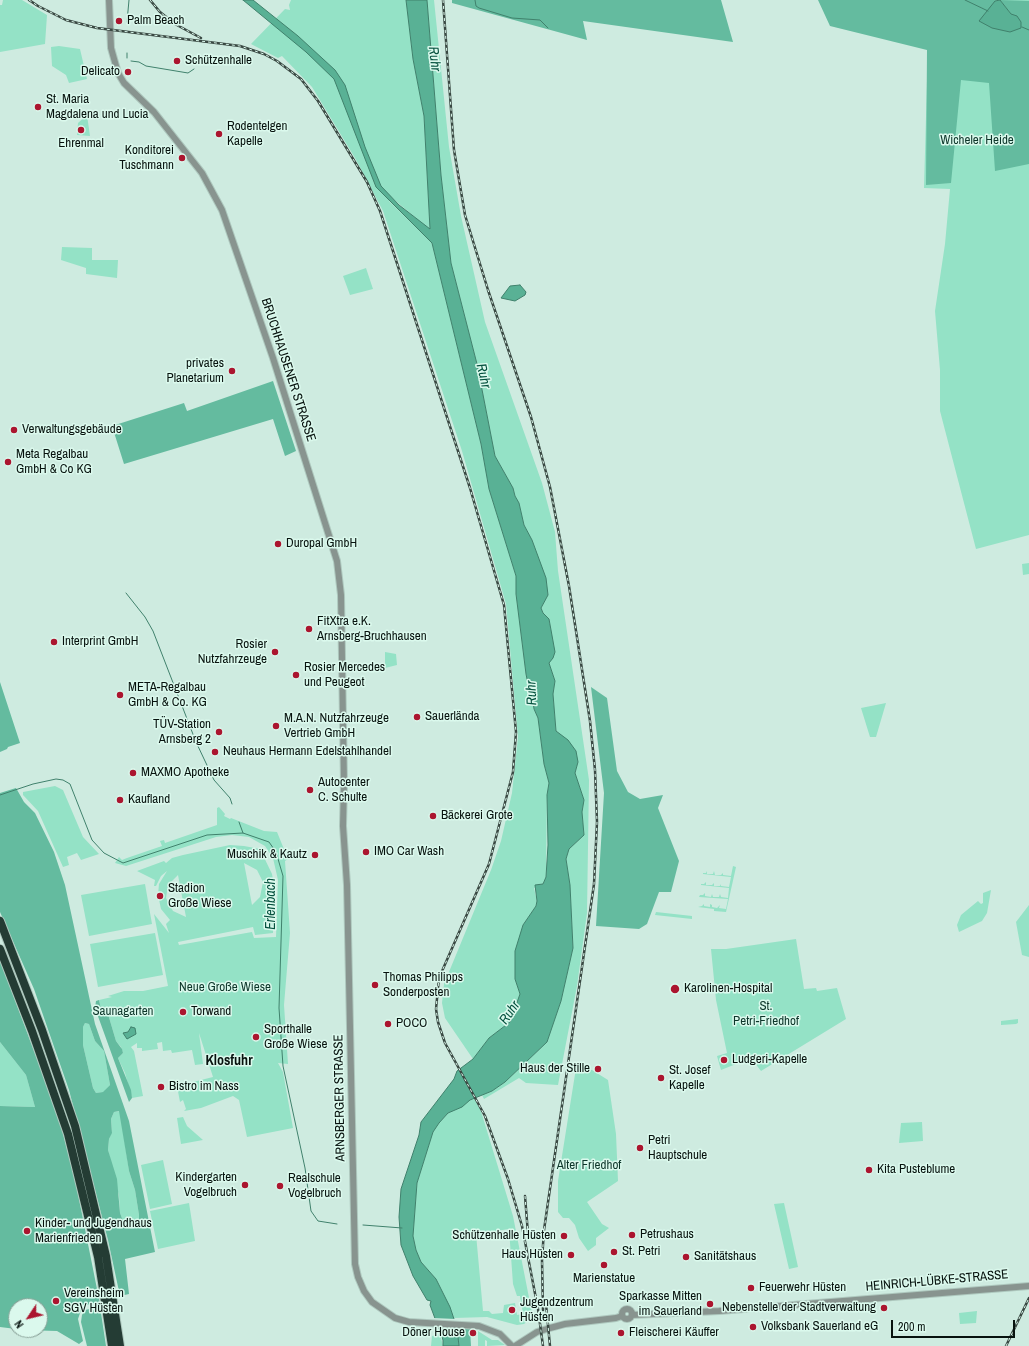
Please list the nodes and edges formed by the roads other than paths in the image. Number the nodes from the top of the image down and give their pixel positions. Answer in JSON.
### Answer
{"nodes":[{"id":1,"x":109,"y":0,"type":"edge"},
{"id":2,"x":344,"y":784,"type":"joint"},
{"id":3,"x":0,"y":922,"type":"edge"},
{"id":4,"x":0,"y":949,"type":"edge"},
{"id":5,"x":1029,"y":1286,"type":"edge"},
{"id":6,"x":622,"y":1316,"type":"joint"},
{"id":7,"x":112,"y":1346,"type":"edge"},
{"id":8,"x":120,"y":1346,"type":"edge"},
{"id":9,"x":514,"y":1346,"type":"edge"}],
"edges":[{"from":1,"to":2,"type":"street","name":"BRUCHHAUSENER STRASSE"},
{"from":2,"to":9,"type":"street","name":"ARNSBERGER STRASSE"},
{"from":3,"to":8,"type":"highway"},
{"from":4,"to":7,"type":"highway"},
{"from":5,"to":6,"type":"street","name":"HEINRICH-LÜBKE-STRASSE"},
{"from":6,"to":9,"type":"street","name":"ARNSBERGER STRASSE"}]}
